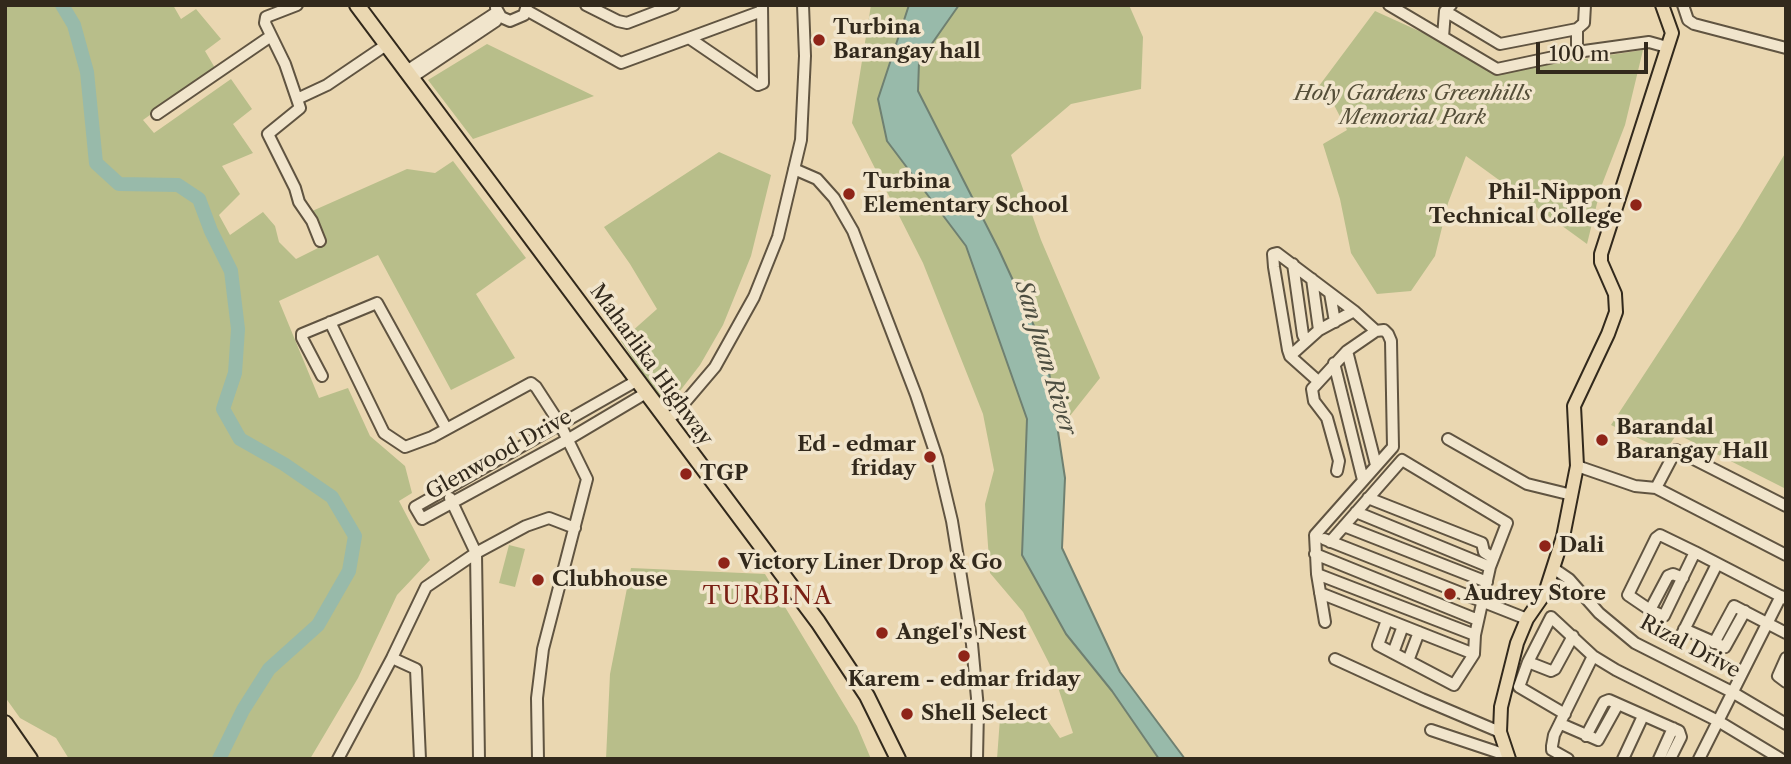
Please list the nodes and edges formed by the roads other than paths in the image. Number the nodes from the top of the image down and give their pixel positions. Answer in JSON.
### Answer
{"nodes":[{"id":1,"x":297,"y":5,"type":"edge"},
{"id":2,"x":357,"y":5,"type":"edge"},
{"id":3,"x":586,"y":5,"type":"edge"},
{"id":4,"x":674,"y":5,"type":"edge"},
{"id":5,"x":803,"y":5,"type":"edge"},
{"id":6,"x":1389,"y":5,"type":"edge"},
{"id":7,"x":1585,"y":5,"type":"edge"},
{"id":8,"x":1662,"y":5,"type":"edge"},
{"id":9,"x":1683,"y":5,"type":"edge"},
{"id":10,"x":526,"y":8,"type":"edge"},
{"id":11,"x":762,"y":8,"type":"edge"},
{"id":12,"x":1448,"y":8,"type":"edge"},
{"id":13,"x":498,"y":11,"type":"edge"},
{"id":14,"x":1577,"y":29,"type":"junction"},
{"id":15,"x":271,"y":36,"type":"junction"},
{"id":16,"x":1443,"y":37,"type":"junction"},
{"id":17,"x":689,"y":38,"type":"junction"},
{"id":18,"x":386,"y":45,"type":"junction"},
{"id":19,"x":1667,"y":47,"type":"junction"},
{"id":20,"x":1786,"y":48,"type":"edge"},
{"id":21,"x":1577,"y":52,"type":"junction"},
{"id":22,"x":408,"y":75,"type":"junction"},
{"id":23,"x":297,"y":99,"type":"junction"},
{"id":24,"x":157,"y":114,"type":"dead end"},
{"id":25,"x":794,"y":169,"type":"junction"},
{"id":26,"x":320,"y":241,"type":"dead end"},
{"id":27,"x":1293,"y":264,"type":"junction"},
{"id":28,"x":1312,"y":279,"type":"junction"},
{"id":29,"x":1330,"y":293,"type":"junction"},
{"id":30,"x":1354,"y":311,"type":"junction"},
{"id":31,"x":1335,"y":321,"type":"junction"},
{"id":32,"x":330,"y":322,"type":"junction"},
{"id":33,"x":1320,"y":330,"type":"junction"},
{"id":34,"x":1376,"y":331,"type":"junction"},
{"id":35,"x":1306,"y":341,"type":"junction"},
{"id":36,"x":1347,"y":351,"type":"junction"},
{"id":37,"x":1290,"y":356,"type":"junction"},
{"id":38,"x":1334,"y":363,"type":"junction"},
{"id":39,"x":322,"y":376,"type":"dead end"},
{"id":40,"x":638,"y":380,"type":"junction"},
{"id":41,"x":1318,"y":381,"type":"junction"},
{"id":42,"x":646,"y":393,"type":"junction"},
{"id":43,"x":666,"y":419,"type":"junction"},
{"id":44,"x":560,"y":424,"type":"junction"},
{"id":45,"x":446,"y":428,"type":"junction"},
{"id":46,"x":1448,"y":439,"type":"dead end"},
{"id":47,"x":567,"y":440,"type":"junction"},
{"id":48,"x":1377,"y":465,"type":"junction"},
{"id":49,"x":1577,"y":466,"type":"junction"},
{"id":50,"x":1337,"y":471,"type":"dead end"},
{"id":51,"x":1363,"y":481,"type":"junction"},
{"id":52,"x":1656,"y":488,"type":"junction"},
{"id":53,"x":447,"y":489,"type":"junction"},
{"id":54,"x":1572,"y":495,"type":"junction"},
{"id":55,"x":1368,"y":498,"type":"junction"},
{"id":56,"x":453,"y":503,"type":"junction"},
{"id":57,"x":1786,"y":506,"type":"edge"},
{"id":58,"x":1356,"y":512,"type":"junction"},
{"id":59,"x":1344,"y":526,"type":"junction"},
{"id":60,"x":575,"y":528,"type":"junction"},
{"id":61,"x":1315,"y":535,"type":"junction"},
{"id":62,"x":1330,"y":542,"type":"junction"},
{"id":63,"x":1695,"y":552,"type":"junction"},
{"id":64,"x":477,"y":554,"type":"junction"},
{"id":65,"x":1315,"y":554,"type":"junction"},
{"id":66,"x":1786,"y":555,"type":"edge"},
{"id":67,"x":1492,"y":563,"type":"junction"},
{"id":68,"x":1717,"y":564,"type":"junction"},
{"id":69,"x":1553,"y":568,"type":"junction"},
{"id":70,"x":1317,"y":574,"type":"junction"},
{"id":71,"x":1487,"y":582,"type":"junction"},
{"id":72,"x":1549,"y":582,"type":"junction"},
{"id":73,"x":1320,"y":593,"type":"junction"},
{"id":74,"x":1584,"y":594,"type":"junction"},
{"id":75,"x":1783,"y":598,"type":"edge"},
{"id":76,"x":1483,"y":602,"type":"junction"},
{"id":77,"x":1527,"y":619,"type":"junction"},
{"id":78,"x":1387,"y":620,"type":"junction"},
{"id":79,"x":1478,"y":620,"type":"junction"},
{"id":80,"x":1325,"y":622,"type":"dead end"},
{"id":81,"x":1767,"y":623,"type":"junction"},
{"id":82,"x":1403,"y":626,"type":"junction"},
{"id":83,"x":1684,"y":629,"type":"junction"},
{"id":84,"x":1419,"y":632,"type":"junction"},
{"id":85,"x":1786,"y":633,"type":"edge"},
{"id":86,"x":1475,"y":635,"type":"junction"},
{"id":87,"x":1573,"y":636,"type":"junction"},
{"id":88,"x":1678,"y":642,"type":"dead end"},
{"id":89,"x":1393,"y":653,"type":"junction"},
{"id":90,"x":1474,"y":654,"type":"junction"},
{"id":91,"x":1593,"y":656,"type":"junction"},
{"id":92,"x":392,"y":658,"type":"junction"},
{"id":93,"x":1786,"y":658,"type":"edge"},
{"id":94,"x":1335,"y":659,"type":"dead end"},
{"id":95,"x":1408,"y":661,"type":"junction"},
{"id":96,"x":1528,"y":662,"type":"junction"},
{"id":97,"x":1786,"y":682,"type":"edge"},
{"id":98,"x":1732,"y":692,"type":"junction"},
{"id":99,"x":1550,"y":706,"type":"junction"},
{"id":100,"x":1643,"y":716,"type":"junction"},
{"id":101,"x":1563,"y":719,"type":"junction"},
{"id":102,"x":1718,"y":721,"type":"junction"},
{"id":103,"x":5,"y":723,"type":"edge"},
{"id":104,"x":1786,"y":724,"type":"edge"},
{"id":105,"x":1673,"y":728,"type":"junction"},
{"id":106,"x":1431,"y":730,"type":"dead end"},
{"id":107,"x":1500,"y":732,"type":"junction"},
{"id":108,"x":1554,"y":735,"type":"junction"},
{"id":109,"x":5,"y":743,"type":"edge"},
{"id":110,"x":1508,"y":757,"type":"edge"},
{"id":111,"x":16,"y":759,"type":"edge"},
{"id":112,"x":30,"y":759,"type":"edge"},
{"id":113,"x":338,"y":759,"type":"edge"},
{"id":114,"x":420,"y":759,"type":"edge"},
{"id":115,"x":479,"y":759,"type":"edge"},
{"id":116,"x":538,"y":759,"type":"edge"},
{"id":117,"x":898,"y":759,"type":"edge"},
{"id":118,"x":977,"y":759,"type":"edge"},
{"id":119,"x":1568,"y":759,"type":"edge"},
{"id":120,"x":1623,"y":759,"type":"edge"},
{"id":121,"x":1659,"y":759,"type":"edge"},
{"id":122,"x":1670,"y":759,"type":"edge"},
{"id":123,"x":1699,"y":759,"type":"edge"},
{"id":124,"x":1781,"y":759,"type":"edge"}],
"edges":[{"from":1,"to":15,"type":"street"},
{"from":2,"to":18,"type":"highway","name":"Maharlika Highway"},
{"from":3,"to":4,"type":"street"},
{"from":5,"to":25,"type":"street"},
{"from":6,"to":16,"type":"street"},
{"from":7,"to":14,"type":"street"},
{"from":8,"to":19,"type":"main road"},
{"from":9,"to":20,"type":"street"},
{"from":10,"to":13,"type":"street"},
{"from":10,"to":17,"type":"street"},
{"from":11,"to":17,"type":"street"},
{"from":11,"to":17,"type":"street"},
{"from":12,"to":14,"type":"street"},
{"from":12,"to":16,"type":"street"},
{"from":13,"to":22,"type":"street"},
{"from":14,"to":21,"type":"street"},
{"from":15,"to":23,"type":"street"},
{"from":15,"to":24,"type":"street"},
{"from":16,"to":21,"type":"street"},
{"from":18,"to":22,"type":"highway","name":"Maharlika Highway"},
{"from":18,"to":23,"type":"street"},
{"from":19,"to":21,"type":"street"},
{"from":19,"to":49,"type":"main road"},
{"from":22,"to":40,"type":"highway","name":"Maharlika Highway"},
{"from":23,"to":26,"type":"street"},
{"from":25,"to":43,"type":"street"},
{"from":25,"to":118,"type":"street"},
{"from":27,"to":28,"type":"street"},
{"from":27,"to":35,"type":"street"},
{"from":27,"to":37,"type":"street"},
{"from":28,"to":29,"type":"street"},
{"from":28,"to":33,"type":"street"},
{"from":29,"to":30,"type":"street"},
{"from":29,"to":31,"type":"street"},
{"from":30,"to":31,"type":"street"},
{"from":30,"to":34,"type":"street"},
{"from":31,"to":33,"type":"street"},
{"from":32,"to":39,"type":"street"},
{"from":32,"to":45,"type":"street"},
{"from":32,"to":45,"type":"street"},
{"from":33,"to":35,"type":"street"},
{"from":34,"to":36,"type":"street"},
{"from":34,"to":48,"type":"street"},
{"from":35,"to":37,"type":"street"},
{"from":36,"to":38,"type":"street"},
{"from":36,"to":48,"type":"street"},
{"from":37,"to":41,"type":"street"},
{"from":38,"to":41,"type":"street"},
{"from":38,"to":51,"type":"street"},
{"from":40,"to":42,"type":"highway","name":"Maharlika Highway"},
{"from":40,"to":44,"type":"street","name":"Glenwood Drive"},
{"from":41,"to":50,"type":"street"},
{"from":42,"to":43,"type":"highway","name":"Maharlika Highway"},
{"from":42,"to":47,"type":"street","name":"Glenwood Drive"},
{"from":43,"to":117,"type":"highway","name":"Maharlika Highway"},
{"from":44,"to":45,"type":"street"},
{"from":44,"to":47,"type":"street"},
{"from":44,"to":53,"type":"street","name":"Glenwood Drive"},
{"from":46,"to":54,"type":"street"},
{"from":47,"to":56,"type":"street","name":"Glenwood Drive"},
{"from":47,"to":60,"type":"street"},
{"from":48,"to":51,"type":"street"},
{"from":49,"to":52,"type":"street"},
{"from":49,"to":54,"type":"main road"},
{"from":51,"to":61,"type":"street"},
{"from":52,"to":57,"type":"street"},
{"from":52,"to":66,"type":"street"},
{"from":53,"to":56,"type":"street"},
{"from":53,"to":56,"type":"street","name":"Glenwood Drive"},
{"from":54,"to":69,"type":"main road"},
{"from":55,"to":58,"type":"street"},
{"from":55,"to":67,"type":"street"},
{"from":55,"to":67,"type":"street"},
{"from":56,"to":64,"type":"street"},
{"from":58,"to":59,"type":"street"},
{"from":58,"to":67,"type":"street"},
{"from":59,"to":62,"type":"street"},
{"from":59,"to":71,"type":"street"},
{"from":60,"to":64,"type":"street"},
{"from":60,"to":116,"type":"street"},
{"from":61,"to":62,"type":"street"},
{"from":61,"to":65,"type":"street"},
{"from":62,"to":76,"type":"street"},
{"from":63,"to":63,"type":"street"},
{"from":63,"to":68,"type":"street"},
{"from":64,"to":92,"type":"street"},
{"from":64,"to":115,"type":"street"},
{"from":65,"to":70,"type":"street"},
{"from":65,"to":79,"type":"street"},
{"from":67,"to":71,"type":"street"},
{"from":68,"to":75,"type":"street"},
{"from":68,"to":83,"type":"street"},
{"from":69,"to":72,"type":"main road"},
{"from":69,"to":74,"type":"street","name":"Rizal Drive"},
{"from":70,"to":73,"type":"street"},
{"from":70,"to":86,"type":"street"},
{"from":71,"to":76,"type":"street"},
{"from":72,"to":74,"type":"street","name":"Rizal Drive"},
{"from":72,"to":77,"type":"main road"},
{"from":73,"to":78,"type":"street"},
{"from":73,"to":80,"type":"street"},
{"from":74,"to":98,"type":"street","name":"Rizal Drive"},
{"from":75,"to":81,"type":"street"},
{"from":76,"to":77,"type":"street"},
{"from":76,"to":79,"type":"street"},
{"from":77,"to":107,"type":"main road"},
{"from":78,"to":82,"type":"street"},
{"from":78,"to":89,"type":"street"},
{"from":79,"to":86,"type":"street"},
{"from":81,"to":83,"type":"street"},
{"from":81,"to":85,"type":"street"},
{"from":81,"to":98,"type":"street"},
{"from":82,"to":84,"type":"street"},
{"from":82,"to":89,"type":"street"},
{"from":83,"to":88,"type":"street"},
{"from":84,"to":90,"type":"street"},
{"from":84,"to":95,"type":"street"},
{"from":86,"to":90,"type":"street"},
{"from":87,"to":91,"type":"street"},
{"from":87,"to":96,"type":"street"},
{"from":87,"to":96,"type":"street"},
{"from":89,"to":95,"type":"street"},
{"from":90,"to":95,"type":"street"},
{"from":91,"to":101,"type":"street"},
{"from":91,"to":102,"type":"street"},
{"from":92,"to":113,"type":"street"},
{"from":92,"to":114,"type":"street"},
{"from":93,"to":97,"type":"street"},
{"from":94,"to":107,"type":"street"},
{"from":96,"to":99,"type":"street"},
{"from":98,"to":102,"type":"street"},
{"from":98,"to":104,"type":"street","name":"Rizal Drive"},
{"from":99,"to":101,"type":"street"},
{"from":99,"to":108,"type":"street"},
{"from":100,"to":101,"type":"street"},
{"from":100,"to":105,"type":"street"},
{"from":100,"to":120,"type":"street"},
{"from":101,"to":108,"type":"street"},
{"from":102,"to":123,"type":"street"},
{"from":102,"to":124,"type":"street"},
{"from":103,"to":112,"type":"highway"},
{"from":105,"to":121,"type":"street"},
{"from":105,"to":122,"type":"street"},
{"from":106,"to":110,"type":"street"},
{"from":107,"to":110,"type":"main road"},
{"from":108,"to":119,"type":"street"},
{"from":109,"to":111,"type":"highway"}]}
